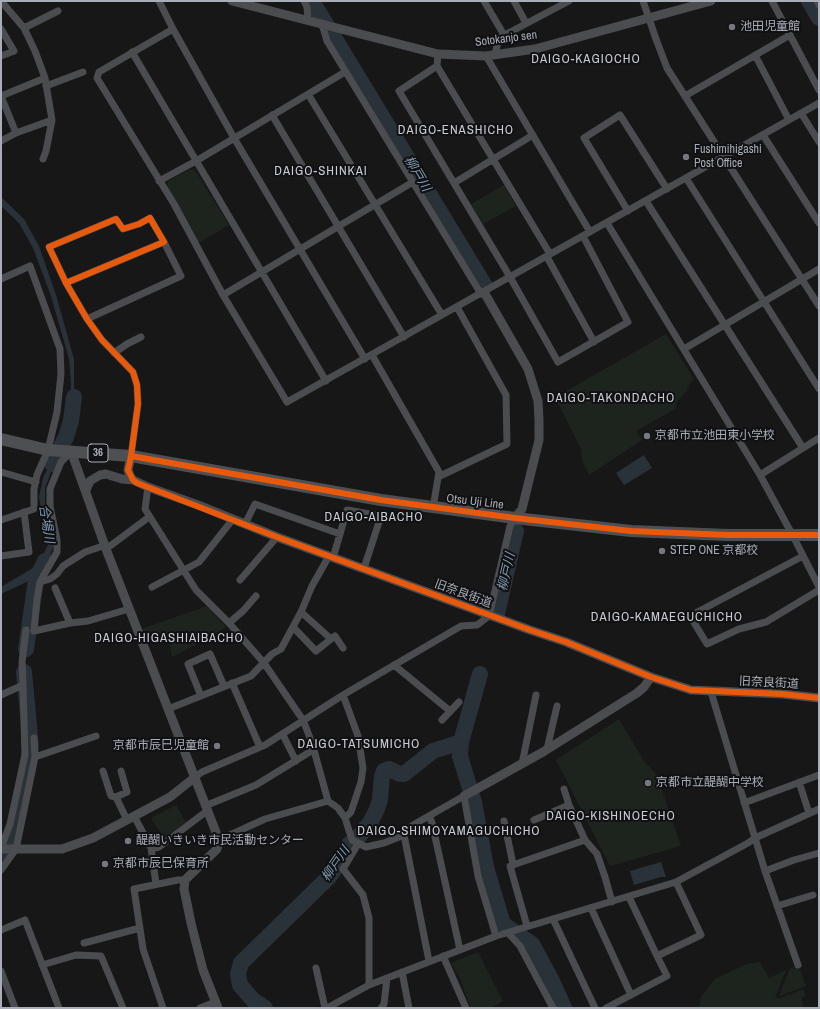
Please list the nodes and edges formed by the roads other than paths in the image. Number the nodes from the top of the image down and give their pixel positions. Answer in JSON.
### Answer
{"nodes":[{"id":1,"x":1,"y":1,"type":"edge"},
{"id":2,"x":159,"y":1,"type":"edge"},
{"id":3,"x":232,"y":1,"type":"edge"},
{"id":4,"x":304,"y":1,"type":"edge"},
{"id":5,"x":484,"y":1,"type":"edge"},
{"id":6,"x":514,"y":1,"type":"edge"},
{"id":7,"x":569,"y":1,"type":"edge"},
{"id":8,"x":643,"y":1,"type":"edge"},
{"id":9,"x":711,"y":1,"type":"edge"},
{"id":10,"x":772,"y":1,"type":"edge"},
{"id":11,"x":817,"y":1,"type":"edge"},
{"id":12,"x":819,"y":5,"type":"edge"},
{"id":13,"x":58,"y":11,"type":"dead end"},
{"id":14,"x":649,"y":17,"type":"junction"},
{"id":15,"x":308,"y":20,"type":"junction"},
{"id":16,"x":322,"y":24,"type":"junction"},
{"id":17,"x":526,"y":24,"type":"junction"},
{"id":18,"x":24,"y":28,"type":"junction"},
{"id":19,"x":1,"y":29,"type":"edge"},
{"id":20,"x":173,"y":29,"type":"junction"},
{"id":21,"x":504,"y":35,"type":"junction"},
{"id":22,"x":790,"y":35,"type":"junction"},
{"id":23,"x":132,"y":52,"type":"junction"},
{"id":24,"x":438,"y":54,"type":"junction"},
{"id":25,"x":755,"y":54,"type":"junction"},
{"id":26,"x":491,"y":55,"type":"junction"},
{"id":27,"x":1,"y":56,"type":"edge"},
{"id":28,"x":437,"y":66,"type":"junction"},
{"id":29,"x":83,"y":72,"type":"dead end"},
{"id":30,"x":345,"y":72,"type":"junction"},
{"id":31,"x":46,"y":82,"type":"junction"},
{"id":32,"x":819,"y":90,"type":"edge"},
{"id":33,"x":308,"y":94,"type":"junction"},
{"id":34,"x":1,"y":96,"type":"edge"},
{"id":35,"x":685,"y":96,"type":"junction"},
{"id":36,"x":819,"y":103,"type":"edge"},
{"id":37,"x":801,"y":114,"type":"junction"},
{"id":38,"x":272,"y":115,"type":"junction"},
{"id":39,"x":52,"y":120,"type":"junction"},
{"id":40,"x":789,"y":120,"type":"junction"},
{"id":41,"x":16,"y":133,"type":"junction"},
{"id":42,"x":533,"y":135,"type":"junction"},
{"id":43,"x":762,"y":135,"type":"junction"},
{"id":44,"x":234,"y":138,"type":"junction"},
{"id":45,"x":1,"y":141,"type":"edge"},
{"id":46,"x":819,"y":142,"type":"edge"},
{"id":47,"x":723,"y":157,"type":"junction"},
{"id":48,"x":43,"y":159,"type":"dead end"},
{"id":49,"x":493,"y":159,"type":"junction"},
{"id":50,"x":196,"y":162,"type":"junction"},
{"id":51,"x":686,"y":178,"type":"junction"},
{"id":52,"x":159,"y":181,"type":"junction"},
{"id":53,"x":413,"y":182,"type":"junction"},
{"id":54,"x":454,"y":183,"type":"junction"},
{"id":55,"x":667,"y":189,"type":"junction"},
{"id":56,"x":646,"y":201,"type":"junction"},
{"id":57,"x":375,"y":204,"type":"junction"},
{"id":58,"x":628,"y":211,"type":"junction"},
{"id":59,"x":607,"y":223,"type":"junction"},
{"id":60,"x":819,"y":223,"type":"edge"},
{"id":61,"x":338,"y":226,"type":"junction"},
{"id":62,"x":590,"y":232,"type":"junction"},
{"id":63,"x":583,"y":236,"type":"junction"},
{"id":64,"x":164,"y":242,"type":"junction"},
{"id":65,"x":301,"y":249,"type":"junction"},
{"id":66,"x":548,"y":256,"type":"junction"},
{"id":67,"x":819,"y":269,"type":"edge"},
{"id":68,"x":262,"y":272,"type":"junction"},
{"id":69,"x":510,"y":277,"type":"junction"},
{"id":70,"x":1,"y":279,"type":"edge"},
{"id":71,"x":801,"y":280,"type":"junction"},
{"id":72,"x":66,"y":284,"type":"junction"},
{"id":73,"x":482,"y":293,"type":"junction"},
{"id":74,"x":222,"y":295,"type":"junction"},
{"id":75,"x":764,"y":302,"type":"junction"},
{"id":76,"x":819,"y":306,"type":"edge"},
{"id":77,"x":458,"y":307,"type":"junction"},
{"id":78,"x":442,"y":315,"type":"junction"},
{"id":79,"x":87,"y":319,"type":"junction"},
{"id":80,"x":724,"y":326,"type":"junction"},
{"id":81,"x":141,"y":337,"type":"dead end"},
{"id":82,"x":404,"y":337,"type":"junction"},
{"id":83,"x":594,"y":342,"type":"junction"},
{"id":84,"x":684,"y":349,"type":"junction"},
{"id":85,"x":114,"y":353,"type":"junction"},
{"id":86,"x":368,"y":357,"type":"junction"},
{"id":87,"x":326,"y":381,"type":"junction"},
{"id":88,"x":819,"y":388,"type":"edge"},
{"id":89,"x":819,"y":438,"type":"edge"},
{"id":90,"x":1,"y":440,"type":"edge"},
{"id":91,"x":803,"y":448,"type":"junction"},
{"id":92,"x":59,"y":450,"type":"junction"},
{"id":93,"x":132,"y":456,"type":"junction"},
{"id":94,"x":1,"y":472,"type":"edge"},
{"id":95,"x":760,"y":475,"type":"junction"},
{"id":96,"x":438,"y":477,"type":"junction"},
{"id":97,"x":133,"y":480,"type":"junction"},
{"id":98,"x":36,"y":482,"type":"junction"},
{"id":99,"x":148,"y":487,"type":"junction"},
{"id":100,"x":86,"y":490,"type":"junction"},
{"id":101,"x":433,"y":508,"type":"junction"},
{"id":102,"x":24,"y":512,"type":"junction"},
{"id":103,"x":149,"y":517,"type":"junction"},
{"id":104,"x":515,"y":518,"type":"junction"},
{"id":105,"x":233,"y":519,"type":"junction"},
{"id":106,"x":1,"y":520,"type":"edge"},
{"id":107,"x":245,"y":524,"type":"junction"},
{"id":108,"x":340,"y":534,"type":"junction"},
{"id":109,"x":819,"y":535,"type":"edge"},
{"id":110,"x":793,"y":536,"type":"junction"},
{"id":111,"x":277,"y":537,"type":"junction"},
{"id":112,"x":106,"y":547,"type":"junction"},
{"id":113,"x":1,"y":556,"type":"edge"},
{"id":114,"x":803,"y":556,"type":"junction"},
{"id":115,"x":331,"y":557,"type":"junction"},
{"id":116,"x":364,"y":568,"type":"junction"},
{"id":117,"x":184,"y":570,"type":"junction"},
{"id":118,"x":240,"y":580,"type":"dead end"},
{"id":119,"x":40,"y":582,"type":"junction"},
{"id":120,"x":152,"y":587,"type":"dead end"},
{"id":121,"x":819,"y":587,"type":"edge"},
{"id":122,"x":55,"y":588,"type":"dead end"},
{"id":123,"x":819,"y":590,"type":"edge"},
{"id":124,"x":256,"y":596,"type":"dead end"},
{"id":125,"x":129,"y":609,"type":"junction"},
{"id":126,"x":301,"y":612,"type":"junction"},
{"id":127,"x":489,"y":616,"type":"junction"},
{"id":128,"x":70,"y":623,"type":"junction"},
{"id":129,"x":229,"y":623,"type":"junction"},
{"id":130,"x":293,"y":627,"type":"junction"},
{"id":131,"x":29,"y":631,"type":"junction"},
{"id":132,"x":331,"y":639,"type":"junction"},
{"id":133,"x":343,"y":648,"type":"dead end"},
{"id":134,"x":264,"y":663,"type":"junction"},
{"id":135,"x":394,"y":666,"type":"junction"},
{"id":136,"x":651,"y":676,"type":"junction"},
{"id":137,"x":232,"y":683,"type":"junction"},
{"id":138,"x":23,"y":685,"type":"junction"},
{"id":139,"x":224,"y":686,"type":"junction"},
{"id":140,"x":711,"y":692,"type":"junction"},
{"id":141,"x":1,"y":695,"type":"edge"},
{"id":142,"x":343,"y":695,"type":"junction"},
{"id":143,"x":536,"y":695,"type":"dead end"},
{"id":144,"x":201,"y":696,"type":"junction"},
{"id":145,"x":819,"y":698,"type":"edge"},
{"id":146,"x":459,"y":702,"type":"dead end"},
{"id":147,"x":557,"y":706,"type":"dead end"},
{"id":148,"x":168,"y":709,"type":"junction"},
{"id":149,"x":450,"y":711,"type":"junction"},
{"id":150,"x":303,"y":720,"type":"junction"},
{"id":151,"x":442,"y":720,"type":"dead end"},
{"id":152,"x":282,"y":734,"type":"junction"},
{"id":153,"x":96,"y":736,"type":"dead end"},
{"id":154,"x":34,"y":738,"type":"dead end"},
{"id":155,"x":260,"y":747,"type":"junction"},
{"id":156,"x":547,"y":749,"type":"junction"},
{"id":157,"x":313,"y":750,"type":"junction"},
{"id":158,"x":25,"y":755,"type":"junction"},
{"id":159,"x":35,"y":756,"type":"junction"},
{"id":160,"x":296,"y":761,"type":"junction"},
{"id":161,"x":522,"y":764,"type":"junction"},
{"id":162,"x":103,"y":771,"type":"dead end"},
{"id":163,"x":121,"y":771,"type":"dead end"},
{"id":164,"x":819,"y":775,"type":"edge"},
{"id":165,"x":194,"y":778,"type":"junction"},
{"id":166,"x":798,"y":782,"type":"junction"},
{"id":167,"x":564,"y":790,"type":"dead end"},
{"id":168,"x":469,"y":793,"type":"junction"},
{"id":169,"x":116,"y":797,"type":"junction"},
{"id":170,"x":328,"y":801,"type":"junction"},
{"id":171,"x":744,"y":803,"type":"junction"},
{"id":172,"x":569,"y":805,"type":"junction"},
{"id":173,"x":206,"y":808,"type":"junction"},
{"id":174,"x":819,"y":809,"type":"edge"},
{"id":175,"x":809,"y":813,"type":"junction"},
{"id":176,"x":429,"y":816,"type":"junction"},
{"id":177,"x":131,"y":818,"type":"junction"},
{"id":178,"x":345,"y":818,"type":"junction"},
{"id":179,"x":534,"y":820,"type":"dead end"},
{"id":180,"x":504,"y":821,"type":"dead end"},
{"id":181,"x":404,"y":835,"type":"junction"},
{"id":182,"x":755,"y":838,"type":"junction"},
{"id":183,"x":219,"y":840,"type":"junction"},
{"id":184,"x":585,"y":840,"type":"junction"},
{"id":185,"x":358,"y":844,"type":"junction"},
{"id":186,"x":151,"y":848,"type":"junction"},
{"id":187,"x":7,"y":849,"type":"edge"},
{"id":188,"x":819,"y":853,"type":"edge"},
{"id":189,"x":513,"y":864,"type":"junction"},
{"id":190,"x":1,"y":870,"type":"edge"},
{"id":191,"x":765,"y":871,"type":"junction"},
{"id":192,"x":184,"y":880,"type":"junction"},
{"id":193,"x":676,"y":882,"type":"junction"},
{"id":194,"x":156,"y":884,"type":"junction"},
{"id":195,"x":812,"y":895,"type":"dead end"},
{"id":196,"x":629,"y":897,"type":"junction"},
{"id":197,"x":612,"y":902,"type":"junction"},
{"id":198,"x":777,"y":906,"type":"junction"},
{"id":199,"x":591,"y":908,"type":"junction"},
{"id":200,"x":554,"y":919,"type":"junction"},
{"id":201,"x":526,"y":926,"type":"junction"},
{"id":202,"x":140,"y":928,"type":"junction"},
{"id":203,"x":1,"y":930,"type":"edge"},
{"id":204,"x":508,"y":933,"type":"junction"},
{"id":205,"x":496,"y":936,"type":"junction"},
{"id":206,"x":84,"y":943,"type":"dead end"},
{"id":207,"x":460,"y":950,"type":"junction"},
{"id":208,"x":443,"y":956,"type":"junction"},
{"id":209,"x":657,"y":956,"type":"junction"},
{"id":210,"x":430,"y":961,"type":"junction"},
{"id":211,"x":42,"y":964,"type":"junction"},
{"id":212,"x":798,"y":965,"type":"dead end"},
{"id":213,"x":316,"y":968,"type":"dead end"},
{"id":214,"x":1,"y":971,"type":"edge"},
{"id":215,"x":402,"y":972,"type":"junction"},
{"id":216,"x":387,"y":978,"type":"junction"},
{"id":217,"x":369,"y":985,"type":"junction"},
{"id":218,"x":631,"y":995,"type":"junction"},
{"id":219,"x":217,"y":1005,"type":"edge"},
{"id":220,"x":15,"y":1008,"type":"edge"},
{"id":221,"x":58,"y":1008,"type":"edge"},
{"id":222,"x":122,"y":1008,"type":"edge"},
{"id":223,"x":164,"y":1008,"type":"edge"},
{"id":224,"x":200,"y":1008,"type":"edge"},
{"id":225,"x":326,"y":1008,"type":"edge"},
{"id":226,"x":381,"y":1008,"type":"edge"},
{"id":227,"x":409,"y":1008,"type":"edge"},
{"id":228,"x":466,"y":1008,"type":"edge"},
{"id":229,"x":553,"y":1008,"type":"edge"},
{"id":230,"x":595,"y":1008,"type":"edge"},
{"id":231,"x":606,"y":1008,"type":"edge"}],
"edges":[{"from":1,"to":18,"type":"street"},
{"from":2,"to":20,"type":"street"},
{"from":3,"to":15,"type":"street","name":"Sotokanjo sen"},
{"from":4,"to":15,"type":"street"},
{"from":5,"to":21,"type":"street"},
{"from":6,"to":17,"type":"street"},
{"from":7,"to":17,"type":"street"},
{"from":8,"to":14,"type":"street"},
{"from":9,"to":14,"type":"street","name":"Sotokanjo sen"},
{"from":10,"to":22,"type":"street"},
{"from":11,"to":12,"type":"street"},
{"from":13,"to":18,"type":"street"},
{"from":14,"to":26,"type":"street","name":"Sotokanjo sen"},
{"from":14,"to":35,"type":"street"},
{"from":15,"to":16,"type":"street","name":"Sotokanjo sen"},
{"from":16,"to":24,"type":"street","name":"Sotokanjo sen"},
{"from":16,"to":30,"type":"street"},
{"from":17,"to":21,"type":"street"},
{"from":18,"to":31,"type":"street"},
{"from":19,"to":27,"type":"street"},
{"from":20,"to":23,"type":"street"},
{"from":20,"to":44,"type":"street"},
{"from":21,"to":26,"type":"street"},
{"from":22,"to":25,"type":"street"},
{"from":22,"to":32,"type":"street"},
{"from":23,"to":50,"type":"street"},
{"from":23,"to":52,"type":"street"},
{"from":24,"to":26,"type":"street","name":"Sotokanjo sen"},
{"from":24,"to":28,"type":"street"},
{"from":25,"to":35,"type":"street"},
{"from":25,"to":40,"type":"street"},
{"from":26,"to":42,"type":"street"},
{"from":28,"to":49,"type":"street"},
{"from":28,"to":54,"type":"street"},
{"from":29,"to":31,"type":"street"},
{"from":30,"to":33,"type":"street"},
{"from":30,"to":53,"type":"street"},
{"from":31,"to":34,"type":"street"},
{"from":31,"to":39,"type":"street"},
{"from":33,"to":38,"type":"street"},
{"from":33,"to":57,"type":"street"},
{"from":34,"to":41,"type":"street"},
{"from":35,"to":47,"type":"street"},
{"from":36,"to":37,"type":"street"},
{"from":37,"to":40,"type":"street"},
{"from":37,"to":46,"type":"street"},
{"from":38,"to":44,"type":"street"},
{"from":38,"to":61,"type":"street"},
{"from":39,"to":41,"type":"street"},
{"from":39,"to":48,"type":"street"},
{"from":40,"to":43,"type":"street"},
{"from":41,"to":45,"type":"street"},
{"from":42,"to":49,"type":"street"},
{"from":42,"to":62,"type":"street"},
{"from":43,"to":47,"type":"street"},
{"from":43,"to":60,"type":"street"},
{"from":44,"to":50,"type":"street"},
{"from":44,"to":65,"type":"street"},
{"from":47,"to":51,"type":"street"},
{"from":47,"to":71,"type":"street"},
{"from":49,"to":54,"type":"street"},
{"from":49,"to":66,"type":"street"},
{"from":50,"to":52,"type":"street"},
{"from":50,"to":68,"type":"street"},
{"from":51,"to":55,"type":"street"},
{"from":51,"to":75,"type":"street"},
{"from":52,"to":74,"type":"street"},
{"from":53,"to":57,"type":"street"},
{"from":53,"to":73,"type":"street"},
{"from":54,"to":69,"type":"street"},
{"from":55,"to":56,"type":"street"},
{"from":55,"to":58,"type":"street"},
{"from":56,"to":58,"type":"street"},
{"from":56,"to":80,"type":"street"},
{"from":57,"to":61,"type":"street"},
{"from":57,"to":78,"type":"street"},
{"from":58,"to":59,"type":"street"},
{"from":59,"to":62,"type":"street"},
{"from":59,"to":84,"type":"street"},
{"from":61,"to":65,"type":"street"},
{"from":61,"to":82,"type":"street"},
{"from":62,"to":63,"type":"street"},
{"from":63,"to":66,"type":"street"},
{"from":63,"to":83,"type":"street"},
{"from":64,"to":72,"type":"street"},
{"from":64,"to":72,"type":"street"},
{"from":64,"to":79,"type":"street"},
{"from":65,"to":68,"type":"street"},
{"from":65,"to":86,"type":"street"},
{"from":66,"to":69,"type":"street"},
{"from":66,"to":83,"type":"street"},
{"from":67,"to":71,"type":"street"},
{"from":68,"to":74,"type":"street"},
{"from":68,"to":87,"type":"street"},
{"from":69,"to":73,"type":"street"},
{"from":69,"to":83,"type":"street"},
{"from":70,"to":92,"type":"street"},
{"from":71,"to":75,"type":"street"},
{"from":71,"to":76,"type":"street"},
{"from":72,"to":79,"type":"street"},
{"from":73,"to":77,"type":"street"},
{"from":73,"to":104,"type":"street"},
{"from":74,"to":87,"type":"street"},
{"from":75,"to":80,"type":"street"},
{"from":75,"to":88,"type":"street"},
{"from":77,"to":78,"type":"street"},
{"from":77,"to":96,"type":"street"},
{"from":78,"to":82,"type":"street"},
{"from":79,"to":85,"type":"street"},
{"from":80,"to":84,"type":"street"},
{"from":80,"to":91,"type":"street"},
{"from":81,"to":85,"type":"street"},
{"from":82,"to":86,"type":"street"},
{"from":84,"to":95,"type":"street"},
{"from":85,"to":93,"type":"street"},
{"from":86,"to":87,"type":"street"},
{"from":86,"to":96,"type":"street"},
{"from":89,"to":91,"type":"street"},
{"from":90,"to":92,"type":"main road","name":"Otsu Uji Line","number":"36"},
{"from":91,"to":95,"type":"street"},
{"from":92,"to":93,"type":"main road","name":"Otsu Uji Line","number":"36"},
{"from":92,"to":98,"type":"street"},
{"from":92,"to":100,"type":"street"},
{"from":92,"to":119,"type":"street"},
{"from":93,"to":97,"type":"street"},
{"from":93,"to":101,"type":"main road","name":"Otsu Uji Line","number":"36"},
{"from":94,"to":98,"type":"street"},
{"from":95,"to":110,"type":"street"},
{"from":96,"to":101,"type":"street"},
{"from":97,"to":99,"type":"street","name":"旧奈良街道"},
{"from":97,"to":100,"type":"street","name":"旧奈良街道"},
{"from":98,"to":102,"type":"street"},
{"from":99,"to":103,"type":"street"},
{"from":99,"to":105,"type":"street","name":"旧奈良街道"},
{"from":100,"to":112,"type":"street"},
{"from":101,"to":104,"type":"main road","name":"Otsu Uji Line","number":"36"},
{"from":102,"to":106,"type":"street"},
{"from":102,"to":113,"type":"street"},
{"from":103,"to":112,"type":"street"},
{"from":103,"to":117,"type":"street"},
{"from":104,"to":110,"type":"main road","name":"Otsu Uji Line","number":"36"},
{"from":104,"to":127,"type":"street"},
{"from":105,"to":107,"type":"street","name":"旧奈良街道"},
{"from":105,"to":117,"type":"street"},
{"from":107,"to":108,"type":"street"},
{"from":107,"to":111,"type":"street","name":"旧奈良街道"},
{"from":108,"to":115,"type":"street"},
{"from":108,"to":116,"type":"street"},
{"from":109,"to":110,"type":"main road","name":"Otsu Uji Line","number":"36"},
{"from":110,"to":114,"type":"street"},
{"from":111,"to":115,"type":"street","name":"旧奈良街道"},
{"from":111,"to":118,"type":"street"},
{"from":112,"to":119,"type":"street"},
{"from":112,"to":125,"type":"street"},
{"from":114,"to":121,"type":"street"},
{"from":114,"to":123,"type":"street"},
{"from":115,"to":116,"type":"street","name":"旧奈良街道"},
{"from":115,"to":126,"type":"street"},
{"from":116,"to":127,"type":"street","name":"旧奈良街道"},
{"from":117,"to":120,"type":"street"},
{"from":117,"to":129,"type":"street"},
{"from":119,"to":131,"type":"street"},
{"from":122,"to":128,"type":"street"},
{"from":124,"to":129,"type":"street"},
{"from":125,"to":128,"type":"street"},
{"from":125,"to":148,"type":"street"},
{"from":126,"to":130,"type":"street"},
{"from":126,"to":132,"type":"street"},
{"from":127,"to":135,"type":"street"},
{"from":127,"to":136,"type":"street","name":"旧奈良街道"},
{"from":128,"to":131,"type":"street"},
{"from":129,"to":134,"type":"street"},
{"from":130,"to":132,"type":"street"},
{"from":130,"to":134,"type":"street"},
{"from":131,"to":138,"type":"street"},
{"from":132,"to":133,"type":"street"},
{"from":134,"to":137,"type":"street"},
{"from":134,"to":150,"type":"street"},
{"from":135,"to":142,"type":"street"},
{"from":135,"to":149,"type":"street"},
{"from":136,"to":140,"type":"street","name":"旧奈良街道"},
{"from":136,"to":156,"type":"street"},
{"from":137,"to":139,"type":"street"},
{"from":137,"to":155,"type":"street"},
{"from":138,"to":141,"type":"street"},
{"from":138,"to":158,"type":"street"},
{"from":139,"to":144,"type":"street"},
{"from":139,"to":144,"type":"street"},
{"from":140,"to":145,"type":"street","name":"旧奈良街道"},
{"from":140,"to":171,"type":"street"},
{"from":142,"to":150,"type":"street"},
{"from":142,"to":178,"type":"street"},
{"from":143,"to":161,"type":"street"},
{"from":144,"to":148,"type":"street"},
{"from":146,"to":149,"type":"street"},
{"from":147,"to":156,"type":"street"},
{"from":148,"to":165,"type":"street"},
{"from":149,"to":151,"type":"street"},
{"from":150,"to":152,"type":"street"},
{"from":150,"to":157,"type":"street"},
{"from":152,"to":155,"type":"street"},
{"from":152,"to":160,"type":"street"},
{"from":153,"to":159,"type":"street"},
{"from":154,"to":159,"type":"street"},
{"from":155,"to":165,"type":"street"},
{"from":156,"to":161,"type":"street"},
{"from":157,"to":160,"type":"street"},
{"from":157,"to":170,"type":"street"},
{"from":158,"to":159,"type":"street"},
{"from":158,"to":187,"type":"street"},
{"from":159,"to":187,"type":"street"},
{"from":160,"to":173,"type":"street"},
{"from":161,"to":168,"type":"street"},
{"from":162,"to":169,"type":"street"},
{"from":163,"to":169,"type":"street"},
{"from":164,"to":166,"type":"street"},
{"from":165,"to":173,"type":"street"},
{"from":165,"to":177,"type":"street"},
{"from":166,"to":171,"type":"street"},
{"from":166,"to":175,"type":"street"},
{"from":167,"to":172,"type":"street"},
{"from":168,"to":176,"type":"street"},
{"from":168,"to":205,"type":"street"},
{"from":169,"to":177,"type":"street"},
{"from":170,"to":178,"type":"street"},
{"from":170,"to":183,"type":"street"},
{"from":171,"to":182,"type":"street"},
{"from":172,"to":179,"type":"street"},
{"from":172,"to":184,"type":"street"},
{"from":173,"to":183,"type":"street"},
{"from":173,"to":186,"type":"street"},
{"from":174,"to":175,"type":"street"},
{"from":175,"to":182,"type":"street"},
{"from":176,"to":181,"type":"street"},
{"from":176,"to":207,"type":"street"},
{"from":177,"to":186,"type":"street"},
{"from":177,"to":187,"type":"street"},
{"from":178,"to":185,"type":"street"},
{"from":180,"to":189,"type":"street"},
{"from":181,"to":185,"type":"street"},
{"from":181,"to":210,"type":"street"},
{"from":182,"to":191,"type":"street"},
{"from":182,"to":193,"type":"street"},
{"from":183,"to":192,"type":"street"},
{"from":184,"to":189,"type":"street"},
{"from":184,"to":197,"type":"street"},
{"from":185,"to":217,"type":"street"},
{"from":186,"to":194,"type":"street"},
{"from":187,"to":190,"type":"street"},
{"from":188,"to":191,"type":"street"},
{"from":189,"to":201,"type":"street"},
{"from":191,"to":198,"type":"street"},
{"from":192,"to":194,"type":"street"},
{"from":192,"to":219,"type":"street"},
{"from":193,"to":196,"type":"street"},
{"from":193,"to":209,"type":"street"},
{"from":194,"to":202,"type":"street"},
{"from":195,"to":198,"type":"street"},
{"from":196,"to":197,"type":"street"},
{"from":196,"to":209,"type":"street"},
{"from":197,"to":199,"type":"street"},
{"from":198,"to":212,"type":"street"},
{"from":199,"to":200,"type":"street"},
{"from":199,"to":218,"type":"street"},
{"from":200,"to":201,"type":"street"},
{"from":200,"to":230,"type":"street"},
{"from":201,"to":204,"type":"street"},
{"from":202,"to":206,"type":"street"},
{"from":202,"to":223,"type":"street"},
{"from":203,"to":211,"type":"street"},
{"from":204,"to":205,"type":"street"},
{"from":204,"to":229,"type":"street"},
{"from":205,"to":207,"type":"street"},
{"from":207,"to":208,"type":"street"},
{"from":208,"to":210,"type":"street"},
{"from":208,"to":228,"type":"street"},
{"from":209,"to":218,"type":"street"},
{"from":210,"to":215,"type":"street"},
{"from":211,"to":221,"type":"street"},
{"from":211,"to":222,"type":"street"},
{"from":213,"to":225,"type":"street"},
{"from":214,"to":220,"type":"street"},
{"from":215,"to":216,"type":"street"},
{"from":215,"to":227,"type":"street"},
{"from":216,"to":217,"type":"street"},
{"from":216,"to":226,"type":"street"},
{"from":217,"to":225,"type":"street"},
{"from":218,"to":231,"type":"street"},
{"from":219,"to":224,"type":"street"}]}
